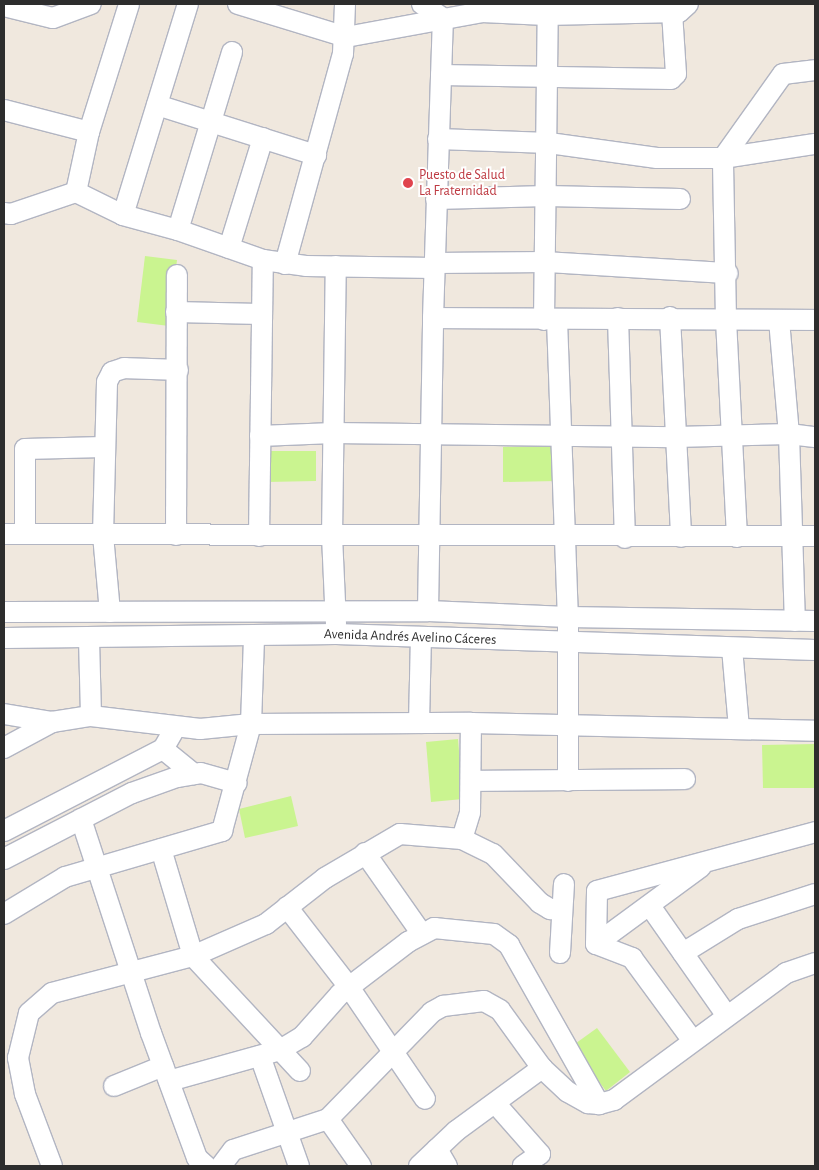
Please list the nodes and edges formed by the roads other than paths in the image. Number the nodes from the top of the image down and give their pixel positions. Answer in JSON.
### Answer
{"nodes":[{"id":1,"x":91,"y":4,"type":"edge"},
{"id":2,"x":129,"y":4,"type":"edge"},
{"id":3,"x":188,"y":4,"type":"edge"},
{"id":4,"x":238,"y":4,"type":"edge"},
{"id":5,"x":345,"y":4,"type":"edge"},
{"id":6,"x":422,"y":4,"type":"edge"},
{"id":7,"x":4,"y":6,"type":"edge"},
{"id":8,"x":680,"y":8,"type":"edge"},
{"id":9,"x":547,"y":9,"type":"edge"},
{"id":10,"x":443,"y":18,"type":"junction"},
{"id":11,"x":346,"y":37,"type":"junction"},
{"id":12,"x":232,"y":52,"type":"dead end"},
{"id":13,"x":815,"y":70,"type":"edge"},
{"id":14,"x":441,"y":75,"type":"junction"},
{"id":15,"x":546,"y":78,"type":"junction"},
{"id":16,"x":157,"y":105,"type":"junction"},
{"id":17,"x":4,"y":110,"type":"edge"},
{"id":18,"x":211,"y":122,"type":"junction"},
{"id":19,"x":89,"y":132,"type":"junction"},
{"id":20,"x":264,"y":138,"type":"junction"},
{"id":21,"x":438,"y":139,"type":"junction"},
{"id":22,"x":548,"y":143,"type":"junction"},
{"id":23,"x":815,"y":144,"type":"edge"},
{"id":24,"x":316,"y":154,"type":"junction"},
{"id":25,"x":723,"y":158,"type":"junction"},
{"id":26,"x":76,"y":192,"type":"junction"},
{"id":27,"x":547,"y":196,"type":"junction"},
{"id":28,"x":436,"y":199,"type":"junction"},
{"id":29,"x":680,"y":199,"type":"dead end"},
{"id":30,"x":4,"y":213,"type":"edge"},
{"id":31,"x":123,"y":215,"type":"junction"},
{"id":32,"x":178,"y":230,"type":"junction"},
{"id":33,"x":229,"y":248,"type":"junction"},
{"id":34,"x":263,"y":260,"type":"junction"},
{"id":35,"x":546,"y":262,"type":"junction"},
{"id":36,"x":285,"y":264,"type":"junction"},
{"id":37,"x":435,"y":265,"type":"junction"},
{"id":38,"x":336,"y":266,"type":"junction"},
{"id":39,"x":728,"y":273,"type":"junction"},
{"id":40,"x":178,"y":275,"type":"dead end"},
{"id":41,"x":176,"y":312,"type":"junction"},
{"id":42,"x":260,"y":314,"type":"junction"},
{"id":43,"x":670,"y":317,"type":"junction"},
{"id":44,"x":433,"y":318,"type":"junction"},
{"id":45,"x":618,"y":318,"type":"junction"},
{"id":46,"x":726,"y":319,"type":"junction"},
{"id":47,"x":550,"y":320,"type":"junction"},
{"id":48,"x":779,"y":320,"type":"junction"},
{"id":49,"x":815,"y":320,"type":"edge"},
{"id":50,"x":178,"y":370,"type":"junction"},
{"id":51,"x":333,"y":433,"type":"junction"},
{"id":52,"x":789,"y":434,"type":"junction"},
{"id":53,"x":563,"y":435,"type":"junction"},
{"id":54,"x":260,"y":436,"type":"junction"},
{"id":55,"x":431,"y":436,"type":"junction"},
{"id":56,"x":621,"y":436,"type":"junction"},
{"id":57,"x":732,"y":436,"type":"junction"},
{"id":58,"x":676,"y":437,"type":"junction"},
{"id":59,"x":815,"y":438,"type":"edge"},
{"id":60,"x":104,"y":447,"type":"junction"},
{"id":61,"x":4,"y":534,"type":"edge"},
{"id":62,"x":24,"y":534,"type":"junction"},
{"id":63,"x":103,"y":535,"type":"junction"},
{"id":64,"x":429,"y":535,"type":"junction"},
{"id":65,"x":176,"y":536,"type":"junction"},
{"id":66,"x":259,"y":536,"type":"junction"},
{"id":67,"x":794,"y":536,"type":"junction"},
{"id":68,"x":815,"y":536,"type":"edge"},
{"id":69,"x":332,"y":537,"type":"junction"},
{"id":70,"x":681,"y":537,"type":"junction"},
{"id":71,"x":737,"y":537,"type":"junction"},
{"id":72,"x":565,"y":538,"type":"junction"},
{"id":73,"x":625,"y":538,"type":"junction"},
{"id":74,"x":428,"y":611,"type":"junction"},
{"id":75,"x":4,"y":612,"type":"edge"},
{"id":76,"x":110,"y":612,"type":"junction"},
{"id":77,"x":336,"y":612,"type":"junction"},
{"id":78,"x":568,"y":618,"type":"junction"},
{"id":79,"x":795,"y":621,"type":"junction"},
{"id":80,"x":815,"y":621,"type":"edge"},
{"id":81,"x":336,"y":634,"type":"junction"},
{"id":82,"x":254,"y":636,"type":"junction"},
{"id":83,"x":421,"y":636,"type":"junction"},
{"id":84,"x":4,"y":638,"type":"edge"},
{"id":85,"x":89,"y":639,"type":"junction"},
{"id":86,"x":568,"y":642,"type":"junction"},
{"id":87,"x":732,"y":648,"type":"junction"},
{"id":88,"x":815,"y":650,"type":"edge"},
{"id":89,"x":4,"y":714,"type":"edge"},
{"id":90,"x":91,"y":716,"type":"junction"},
{"id":91,"x":52,"y":722,"type":"junction"},
{"id":92,"x":420,"y":723,"type":"junction"},
{"id":93,"x":471,"y":723,"type":"junction"},
{"id":94,"x":251,"y":724,"type":"junction"},
{"id":95,"x":570,"y":724,"type":"junction"},
{"id":96,"x":175,"y":728,"type":"junction"},
{"id":97,"x":739,"y":728,"type":"junction"},
{"id":98,"x":815,"y":731,"type":"edge"},
{"id":99,"x":4,"y":748,"type":"edge"},
{"id":100,"x":163,"y":749,"type":"junction"},
{"id":101,"x":194,"y":774,"type":"junction"},
{"id":102,"x":685,"y":780,"type":"dead end"},
{"id":103,"x":472,"y":781,"type":"junction"},
{"id":104,"x":568,"y":781,"type":"junction"},
{"id":105,"x":237,"y":783,"type":"junction"},
{"id":106,"x":81,"y":819,"type":"junction"},
{"id":107,"x":4,"y":831,"type":"edge"},
{"id":108,"x":815,"y":832,"type":"edge"},
{"id":109,"x":462,"y":839,"type":"junction"},
{"id":110,"x":161,"y":849,"type":"junction"},
{"id":111,"x":365,"y":853,"type":"junction"},
{"id":112,"x":4,"y":858,"type":"edge"},
{"id":113,"x":708,"y":862,"type":"junction"},
{"id":114,"x":98,"y":868,"type":"junction"},
{"id":115,"x":564,"y":884,"type":"dead end"},
{"id":116,"x":815,"y":894,"type":"edge"},
{"id":117,"x":650,"y":906,"type":"junction"},
{"id":118,"x":287,"y":907,"type":"junction"},
{"id":119,"x":561,"y":909,"type":"junction"},
{"id":120,"x":4,"y":914,"type":"edge"},
{"id":121,"x":422,"y":934,"type":"junction"},
{"id":122,"x":596,"y":944,"type":"junction"},
{"id":123,"x":560,"y":953,"type":"dead end"},
{"id":124,"x":683,"y":953,"type":"junction"},
{"id":125,"x":193,"y":956,"type":"junction"},
{"id":126,"x":815,"y":963,"type":"edge"},
{"id":127,"x":132,"y":973,"type":"junction"},
{"id":128,"x":349,"y":987,"type":"junction"},
{"id":129,"x":727,"y":1016,"type":"junction"},
{"id":130,"x":693,"y":1041,"type":"junction"},
{"id":131,"x":280,"y":1050,"type":"junction"},
{"id":132,"x":394,"y":1053,"type":"junction"},
{"id":133,"x":260,"y":1056,"type":"junction"},
{"id":134,"x":542,"y":1068,"type":"junction"},
{"id":135,"x":300,"y":1071,"type":"dead end"},
{"id":136,"x":166,"y":1074,"type":"junction"},
{"id":137,"x":114,"y":1086,"type":"dead end"},
{"id":138,"x":426,"y":1099,"type":"dead end"},
{"id":139,"x":495,"y":1103,"type":"junction"},
{"id":140,"x":600,"y":1104,"type":"junction"},
{"id":141,"x":328,"y":1119,"type":"junction"},
{"id":142,"x":288,"y":1133,"type":"junction"},
{"id":143,"x":437,"y":1149,"type":"junction"},
{"id":144,"x":52,"y":1166,"type":"edge"},
{"id":145,"x":206,"y":1166,"type":"edge"},
{"id":146,"x":221,"y":1166,"type":"edge"},
{"id":147,"x":299,"y":1166,"type":"edge"},
{"id":148,"x":361,"y":1166,"type":"edge"},
{"id":149,"x":419,"y":1166,"type":"edge"},
{"id":150,"x":446,"y":1166,"type":"edge"},
{"id":151,"x":523,"y":1166,"type":"edge"}],
"edges":[{"from":1,"to":7,"type":"street"},
{"from":2,"to":19,"type":"street"},
{"from":3,"to":16,"type":"street"},
{"from":4,"to":11,"type":"street"},
{"from":5,"to":11,"type":"street"},
{"from":6,"to":10,"type":"street"},
{"from":8,"to":9,"type":"street"},
{"from":8,"to":15,"type":"street"},
{"from":9,"to":10,"type":"street"},
{"from":9,"to":15,"type":"street"},
{"from":10,"to":11,"type":"street"},
{"from":10,"to":14,"type":"street"},
{"from":11,"to":24,"type":"street"},
{"from":12,"to":18,"type":"street"},
{"from":13,"to":25,"type":"street"},
{"from":14,"to":15,"type":"street"},
{"from":14,"to":21,"type":"street"},
{"from":15,"to":22,"type":"street"},
{"from":16,"to":18,"type":"street"},
{"from":16,"to":31,"type":"street"},
{"from":17,"to":19,"type":"street"},
{"from":18,"to":20,"type":"street"},
{"from":18,"to":32,"type":"street"},
{"from":19,"to":26,"type":"street"},
{"from":20,"to":24,"type":"street"},
{"from":20,"to":33,"type":"street"},
{"from":21,"to":22,"type":"street"},
{"from":21,"to":28,"type":"street"},
{"from":22,"to":25,"type":"street"},
{"from":22,"to":27,"type":"street"},
{"from":23,"to":25,"type":"street"},
{"from":24,"to":36,"type":"street"},
{"from":25,"to":39,"type":"street"},
{"from":26,"to":30,"type":"street"},
{"from":26,"to":31,"type":"street"},
{"from":27,"to":28,"type":"street"},
{"from":27,"to":29,"type":"street"},
{"from":27,"to":35,"type":"street"},
{"from":28,"to":37,"type":"street"},
{"from":31,"to":32,"type":"street"},
{"from":32,"to":33,"type":"street"},
{"from":33,"to":34,"type":"street"},
{"from":34,"to":36,"type":"street"},
{"from":34,"to":42,"type":"street"},
{"from":35,"to":37,"type":"street"},
{"from":35,"to":39,"type":"street"},
{"from":35,"to":47,"type":"street"},
{"from":36,"to":38,"type":"street"},
{"from":37,"to":38,"type":"street"},
{"from":37,"to":44,"type":"street"},
{"from":38,"to":51,"type":"street"},
{"from":39,"to":46,"type":"street"},
{"from":40,"to":41,"type":"street"},
{"from":41,"to":42,"type":"street"},
{"from":41,"to":50,"type":"street"},
{"from":42,"to":54,"type":"street"},
{"from":43,"to":45,"type":"street"},
{"from":43,"to":46,"type":"street"},
{"from":43,"to":58,"type":"street"},
{"from":44,"to":47,"type":"street"},
{"from":44,"to":55,"type":"street"},
{"from":45,"to":47,"type":"street"},
{"from":45,"to":56,"type":"street"},
{"from":46,"to":48,"type":"street"},
{"from":46,"to":57,"type":"street"},
{"from":47,"to":53,"type":"street"},
{"from":48,"to":49,"type":"street"},
{"from":48,"to":52,"type":"street"},
{"from":50,"to":60,"type":"street"},
{"from":50,"to":65,"type":"street"},
{"from":51,"to":54,"type":"street"},
{"from":51,"to":55,"type":"street"},
{"from":51,"to":69,"type":"street"},
{"from":52,"to":57,"type":"street"},
{"from":52,"to":59,"type":"street"},
{"from":52,"to":67,"type":"street"},
{"from":53,"to":55,"type":"street"},
{"from":53,"to":56,"type":"street"},
{"from":53,"to":72,"type":"street"},
{"from":54,"to":66,"type":"street"},
{"from":55,"to":64,"type":"street"},
{"from":56,"to":58,"type":"street"},
{"from":56,"to":73,"type":"street"},
{"from":57,"to":58,"type":"street"},
{"from":57,"to":71,"type":"street"},
{"from":58,"to":70,"type":"street"},
{"from":60,"to":62,"type":"street"},
{"from":60,"to":63,"type":"street"},
{"from":61,"to":62,"type":"street"},
{"from":62,"to":63,"type":"street"},
{"from":63,"to":65,"type":"street"},
{"from":63,"to":76,"type":"street"},
{"from":64,"to":69,"type":"street"},
{"from":64,"to":72,"type":"street"},
{"from":64,"to":74,"type":"street"},
{"from":65,"to":66,"type":"street"},
{"from":66,"to":69,"type":"street"},
{"from":67,"to":68,"type":"street"},
{"from":67,"to":71,"type":"street"},
{"from":67,"to":79,"type":"street"},
{"from":69,"to":77,"type":"street"},
{"from":70,"to":71,"type":"street"},
{"from":70,"to":73,"type":"street"},
{"from":72,"to":73,"type":"street"},
{"from":72,"to":78,"type":"street"},
{"from":74,"to":77,"type":"street","name":"Avenida Andrés Avelino Cáceres"},
{"from":74,"to":78,"type":"street","name":"Avenida Andrés Avelino Cáceres"},
{"from":75,"to":76,"type":"street","name":"Avenida Andrés Avelino Cáceres"},
{"from":76,"to":77,"type":"street","name":"Avenida Andrés Avelino Cáceres"},
{"from":77,"to":81,"type":"street"},
{"from":78,"to":79,"type":"street","name":"Avenida Andrés Avelino Cáceres"},
{"from":78,"to":86,"type":"street"},
{"from":79,"to":80,"type":"street","name":"Avenida Andrés Avelino Cáceres"},
{"from":81,"to":82,"type":"street","name":"Avenida Andrés Avelino Cáceres"},
{"from":81,"to":83,"type":"street","name":"Avenida Andrés Avelino Cáceres"},
{"from":82,"to":85,"type":"street","name":"Avenida Andrés Avelino Cáceres"},
{"from":82,"to":94,"type":"street"},
{"from":83,"to":86,"type":"street","name":"Avenida Andrés Avelino Cáceres"},
{"from":83,"to":92,"type":"street"},
{"from":84,"to":85,"type":"street","name":"Avenida Andrés Avelino Cáceres"},
{"from":85,"to":90,"type":"street"},
{"from":86,"to":87,"type":"street","name":"Avenida Andrés Avelino Cáceres"},
{"from":86,"to":95,"type":"street"},
{"from":87,"to":88,"type":"street","name":"Avenida Andrés Avelino Cáceres"},
{"from":87,"to":97,"type":"street"},
{"from":89,"to":91,"type":"street"},
{"from":90,"to":91,"type":"street"},
{"from":90,"to":96,"type":"street"},
{"from":91,"to":99,"type":"street"},
{"from":92,"to":93,"type":"street"},
{"from":92,"to":94,"type":"street"},
{"from":93,"to":95,"type":"street"},
{"from":93,"to":103,"type":"street"},
{"from":94,"to":96,"type":"street"},
{"from":94,"to":105,"type":"street"},
{"from":95,"to":97,"type":"street"},
{"from":95,"to":104,"type":"street"},
{"from":96,"to":100,"type":"street"},
{"from":97,"to":98,"type":"street"},
{"from":100,"to":101,"type":"street"},
{"from":100,"to":107,"type":"street"},
{"from":101,"to":105,"type":"street"},
{"from":101,"to":106,"type":"street"},
{"from":102,"to":104,"type":"street"},
{"from":103,"to":104,"type":"street"},
{"from":103,"to":109,"type":"street"},
{"from":105,"to":110,"type":"street"},
{"from":106,"to":112,"type":"street"},
{"from":106,"to":114,"type":"street"},
{"from":108,"to":113,"type":"street"},
{"from":109,"to":111,"type":"street"},
{"from":109,"to":119,"type":"street"},
{"from":110,"to":114,"type":"street"},
{"from":110,"to":125,"type":"street"},
{"from":111,"to":118,"type":"street"},
{"from":111,"to":121,"type":"street"},
{"from":113,"to":117,"type":"street"},
{"from":113,"to":122,"type":"street"},
{"from":114,"to":120,"type":"street"},
{"from":114,"to":127,"type":"street"},
{"from":115,"to":119,"type":"street"},
{"from":116,"to":124,"type":"street"},
{"from":117,"to":122,"type":"street"},
{"from":117,"to":124,"type":"street"},
{"from":118,"to":125,"type":"street"},
{"from":118,"to":128,"type":"street"},
{"from":119,"to":123,"type":"street"},
{"from":121,"to":128,"type":"street"},
{"from":121,"to":140,"type":"street"},
{"from":122,"to":130,"type":"street"},
{"from":124,"to":129,"type":"street"},
{"from":125,"to":127,"type":"street"},
{"from":125,"to":131,"type":"street"},
{"from":126,"to":129,"type":"street"},
{"from":127,"to":136,"type":"street"},
{"from":127,"to":144,"type":"street"},
{"from":128,"to":131,"type":"street"},
{"from":128,"to":132,"type":"street"},
{"from":129,"to":130,"type":"street"},
{"from":130,"to":140,"type":"street"},
{"from":131,"to":133,"type":"street"},
{"from":131,"to":135,"type":"street"},
{"from":132,"to":134,"type":"street"},
{"from":132,"to":138,"type":"street"},
{"from":132,"to":141,"type":"street"},
{"from":133,"to":136,"type":"street"},
{"from":133,"to":142,"type":"street"},
{"from":134,"to":139,"type":"street"},
{"from":134,"to":140,"type":"street"},
{"from":136,"to":137,"type":"street"},
{"from":136,"to":145,"type":"street"},
{"from":139,"to":143,"type":"street"},
{"from":139,"to":151,"type":"street"},
{"from":141,"to":142,"type":"street"},
{"from":141,"to":148,"type":"street"},
{"from":142,"to":146,"type":"street"},
{"from":142,"to":147,"type":"street"},
{"from":143,"to":149,"type":"street"},
{"from":143,"to":150,"type":"street"}]}
